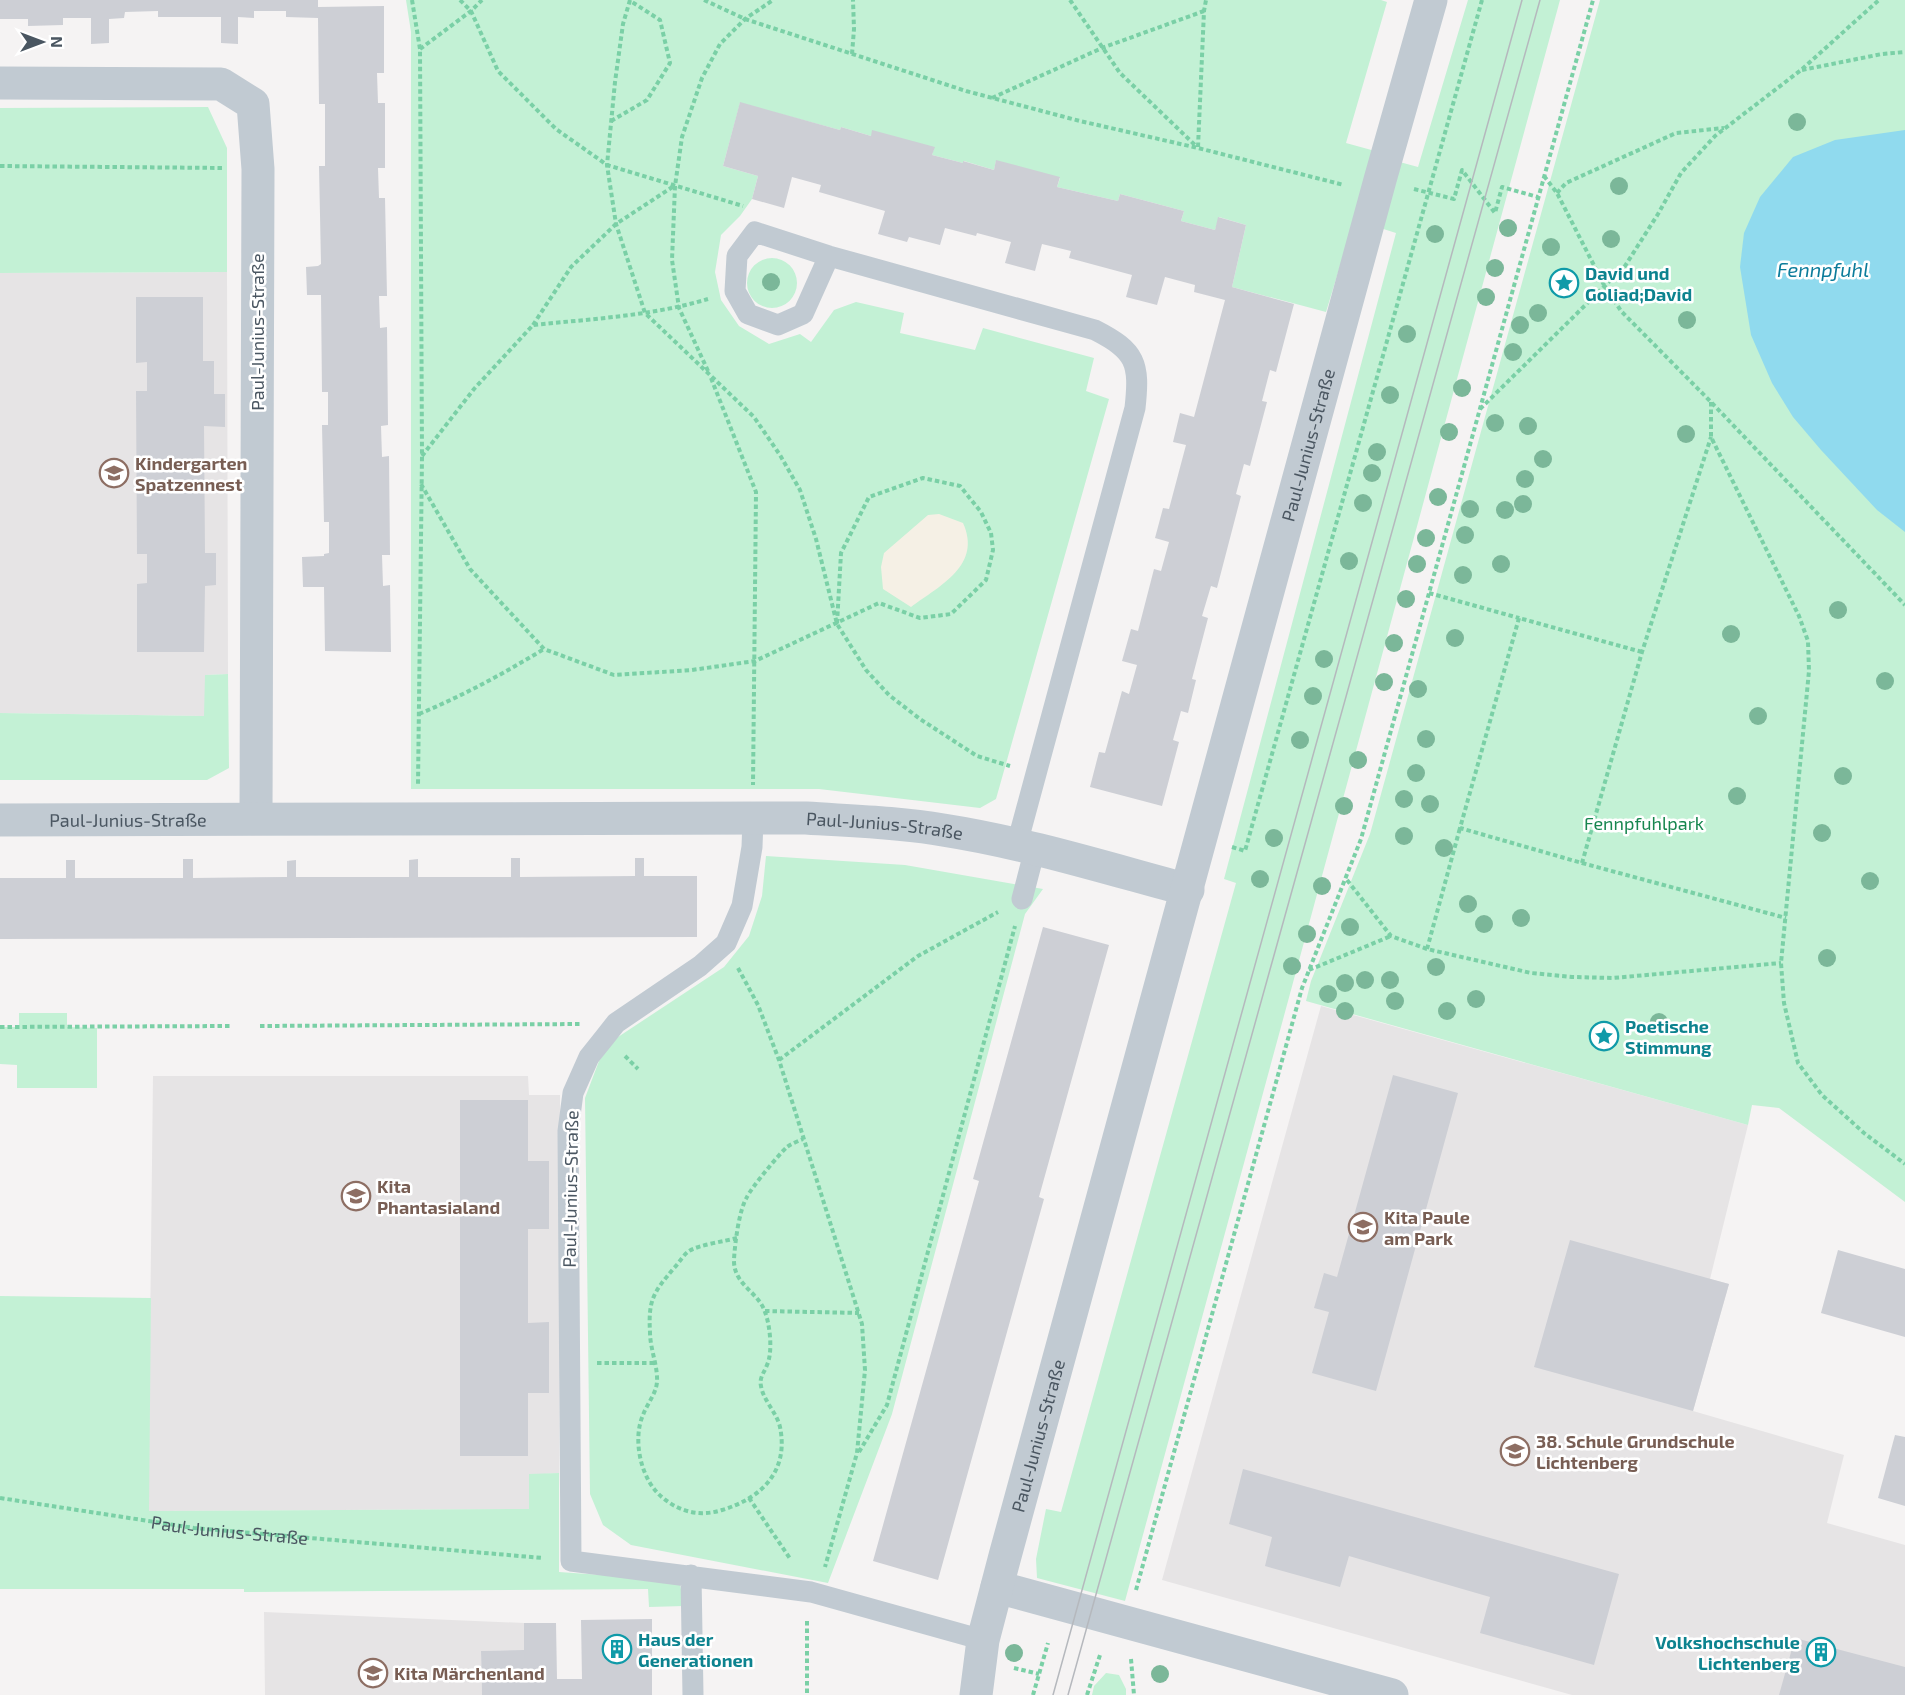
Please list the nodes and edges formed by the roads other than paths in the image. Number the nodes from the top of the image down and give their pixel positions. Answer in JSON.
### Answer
{"nodes":[{"id":1,"x":1431,"y":0,"type":"edge"},
{"id":2,"x":0,"y":83,"type":"edge"},
{"id":3,"x":829,"y":256,"type":"junction"},
{"id":4,"x":256,"y":818,"type":"junction"},
{"id":5,"x":753,"y":819,"type":"junction"},
{"id":6,"x":0,"y":820,"type":"edge"},
{"id":7,"x":1026,"y":846,"type":"junction"},
{"id":8,"x":1188,"y":890,"type":"junction"},
{"id":9,"x":1022,"y":899,"type":"road end"},
{"id":10,"x":691,"y":1575,"type":"junction"},
{"id":11,"x":997,"y":1587,"type":"junction"},
{"id":12,"x":983,"y":1640,"type":"junction"},
{"id":13,"x":693,"y":1695,"type":"edge"},
{"id":14,"x":976,"y":1695,"type":"edge"},
{"id":15,"x":1392,"y":1695,"type":"edge"}],
"edges":[{"from":1,"to":8,"type":"street","name":"Paul-Junius-Straße"},
{"from":2,"to":4,"type":"street","name":"Paul-Junius-Straße"},
{"from":3,"to":3,"type":"lane"},
{"from":3,"to":7,"type":"lane"},
{"from":4,"to":5,"type":"street","name":"Paul-Junius-Straße"},
{"from":4,"to":6,"type":"street","name":"Paul-Junius-Straße"},
{"from":5,"to":7,"type":"street","name":"Paul-Junius-Straße"},
{"from":5,"to":10,"type":"lane","name":"Paul-Junius-Straße"},
{"from":7,"to":8,"type":"street","name":"Paul-Junius-Straße"},
{"from":7,"to":9,"type":"lane"},
{"from":8,"to":11,"type":"street","name":"Paul-Junius-Straße"},
{"from":10,"to":12,"type":"lane"},
{"from":10,"to":13,"type":"lane"},
{"from":11,"to":12,"type":"street","name":"Paul-Junius-Straße"},
{"from":11,"to":15,"type":"street"},
{"from":12,"to":14,"type":"street","name":"Paul-Junius-Straße"}]}
